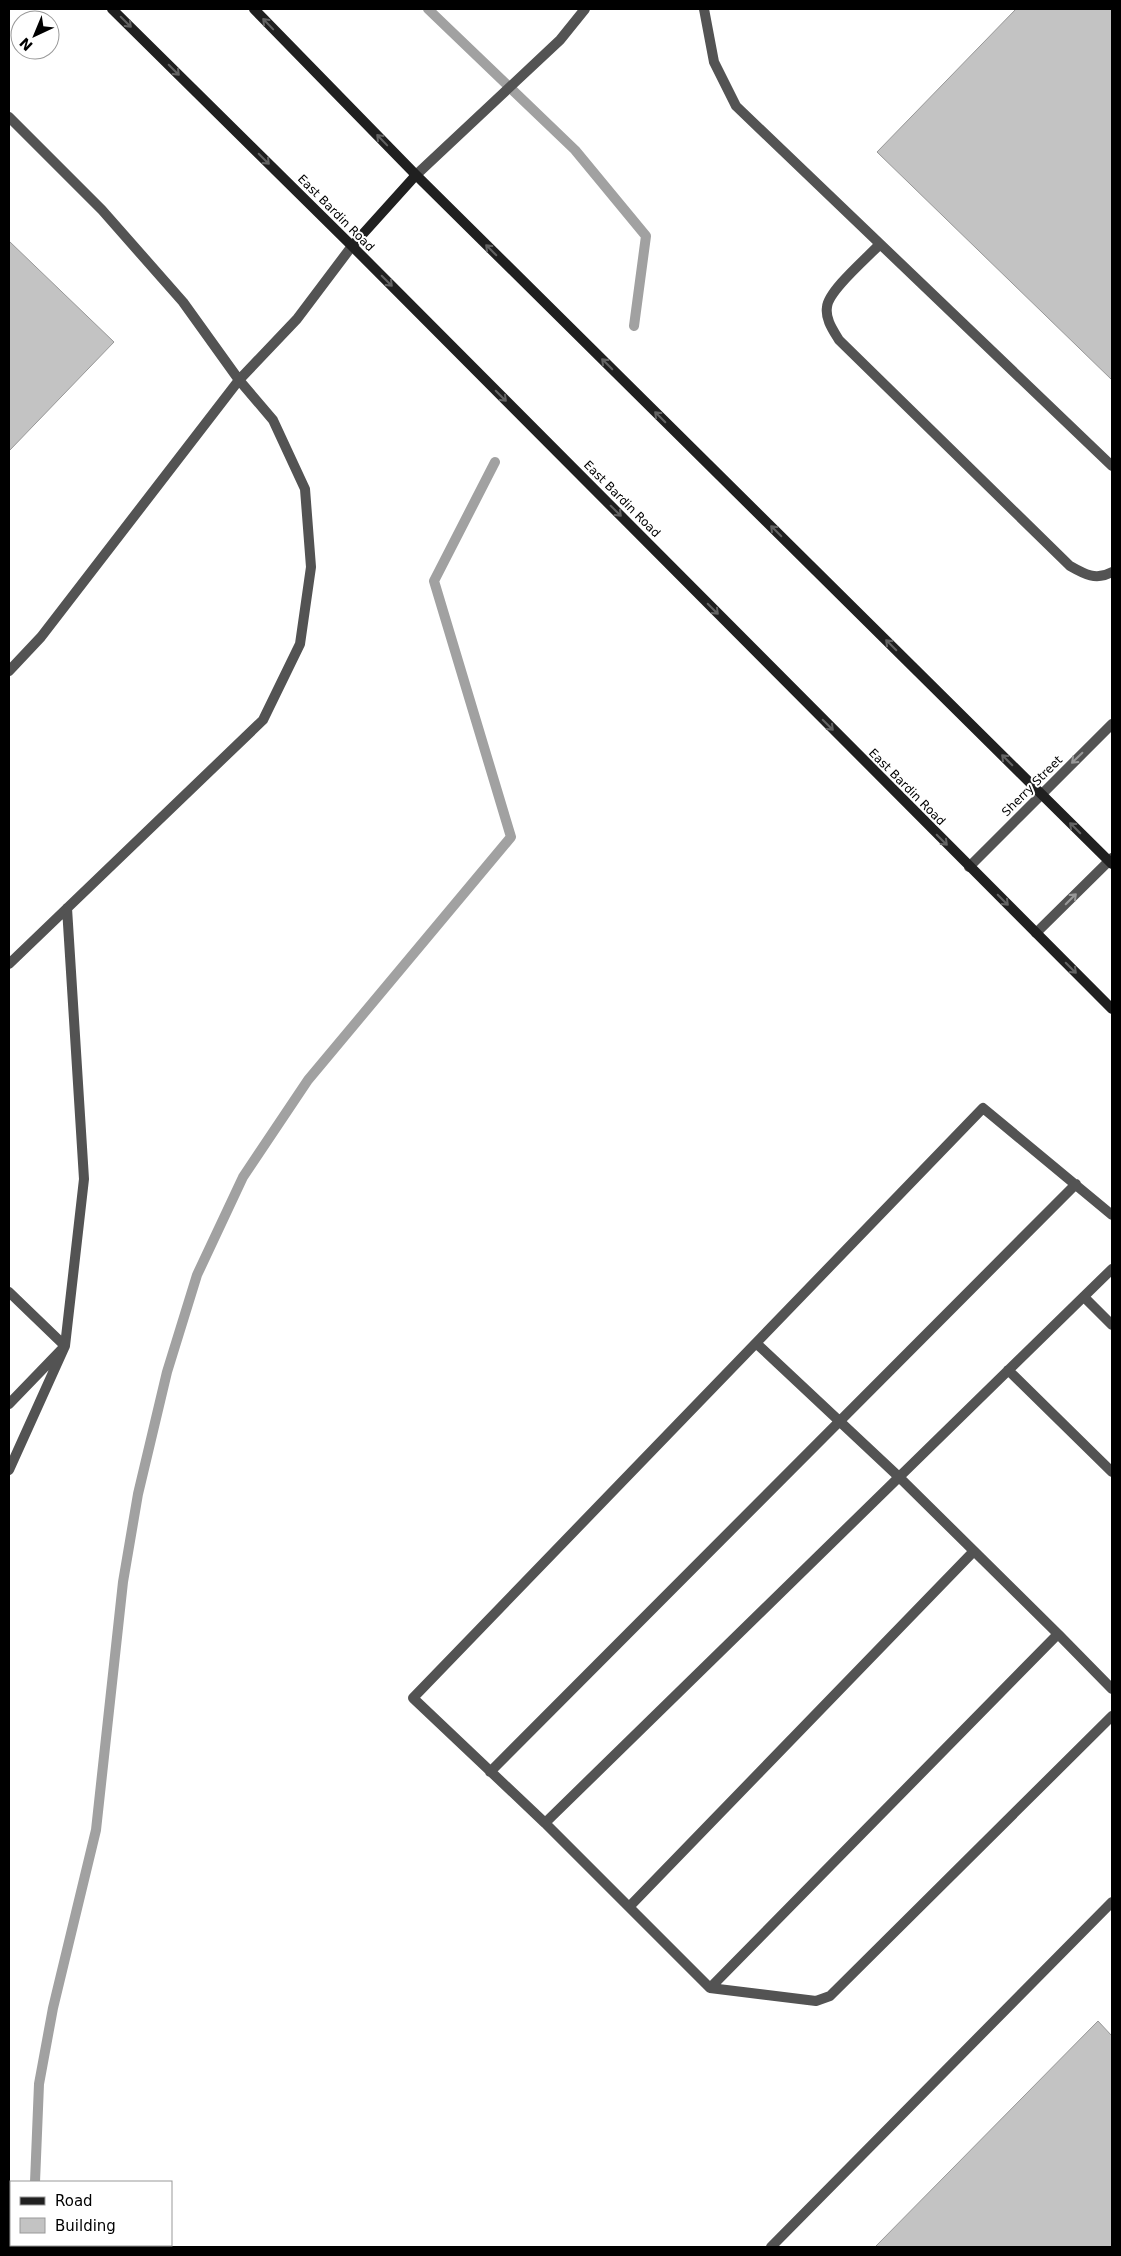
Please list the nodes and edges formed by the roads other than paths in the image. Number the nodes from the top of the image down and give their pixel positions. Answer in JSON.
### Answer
{"nodes":[{"id":1,"x":112,"y":9,"type":"edge"},
{"id":2,"x":254,"y":9,"type":"edge"},
{"id":3,"x":585,"y":9,"type":"edge"},
{"id":4,"x":704,"y":9,"type":"edge"},
{"id":5,"x":9,"y":117,"type":"edge"},
{"id":6,"x":416,"y":175,"type":"junction"},
{"id":7,"x":880,"y":244,"type":"junction"},
{"id":8,"x":352,"y":246,"type":"junction"},
{"id":9,"x":239,"y":380,"type":"junction"},
{"id":10,"x":1112,"y":466,"type":"edge"},
{"id":11,"x":1112,"y":572,"type":"edge"},
{"id":12,"x":9,"y":671,"type":"edge"},
{"id":13,"x":1112,"y":724,"type":"edge"},
{"id":14,"x":1041,"y":794,"type":"junction"},
{"id":15,"x":1111,"y":861,"type":"edge"},
{"id":16,"x":969,"y":867,"type":"junction"},
{"id":17,"x":67,"y":908,"type":"junction"},
{"id":18,"x":1036,"y":933,"type":"junction"},
{"id":19,"x":9,"y":964,"type":"edge"},
{"id":20,"x":1112,"y":1009,"type":"edge"},
{"id":21,"x":1076,"y":1184,"type":"junction"},
{"id":22,"x":1112,"y":1215,"type":"edge"},
{"id":23,"x":1112,"y":1269,"type":"edge"},
{"id":24,"x":9,"y":1292,"type":"edge"},
{"id":25,"x":1084,"y":1297,"type":"junction"},
{"id":26,"x":1112,"y":1325,"type":"edge"},
{"id":27,"x":756,"y":1343,"type":"junction"},
{"id":28,"x":65,"y":1346,"type":"junction"},
{"id":29,"x":1008,"y":1370,"type":"junction"},
{"id":30,"x":9,"y":1404,"type":"edge"},
{"id":31,"x":840,"y":1422,"type":"junction"},
{"id":32,"x":9,"y":1470,"type":"edge"},
{"id":33,"x":1112,"y":1472,"type":"edge"},
{"id":34,"x":899,"y":1477,"type":"junction"},
{"id":35,"x":974,"y":1551,"type":"junction"},
{"id":36,"x":1058,"y":1634,"type":"junction"},
{"id":37,"x":1112,"y":1689,"type":"edge"},
{"id":38,"x":1112,"y":1716,"type":"edge"},
{"id":39,"x":490,"y":1772,"type":"junction"},
{"id":40,"x":545,"y":1823,"type":"junction"},
{"id":41,"x":1112,"y":1902,"type":"edge"},
{"id":42,"x":628,"y":1907,"type":"junction"},
{"id":43,"x":710,"y":1988,"type":"junction"},
{"id":44,"x":771,"y":2247,"type":"edge"}],
"edges":[{"from":1,"to":8,"type":"street","name":"East Bardin Road","one_way":true},
{"from":6,"to":2,"type":"street","one_way":true},
{"from":3,"to":6,"type":"street"},
{"from":4,"to":7,"type":"street"},
{"from":5,"to":9,"type":"street"},
{"from":6,"to":8,"type":"street"},
{"from":14,"to":6,"type":"street","one_way":true},
{"from":7,"to":10,"type":"street"},
{"from":7,"to":11,"type":"street"},
{"from":8,"to":9,"type":"street"},
{"from":8,"to":16,"type":"street","name":"East Bardin Road","one_way":true},
{"from":9,"to":12,"type":"street"},
{"from":9,"to":17,"type":"street"},
{"from":13,"to":14,"type":"street","name":"Sherry Street","one_way":true},
{"from":15,"to":14,"type":"street","one_way":true},
{"from":14,"to":16,"type":"street","name":"Sherry Street"},
{"from":18,"to":15,"type":"street","one_way":true},
{"from":16,"to":18,"type":"street","name":"East Bardin Road","one_way":true},
{"from":17,"to":19,"type":"street"},
{"from":17,"to":28,"type":"street"},
{"from":18,"to":20,"type":"street","name":"East Bardin Road","one_way":true},
{"from":21,"to":22,"type":"street"},
{"from":21,"to":27,"type":"street"},
{"from":21,"to":31,"type":"street"},
{"from":23,"to":25,"type":"street"},
{"from":24,"to":28,"type":"street"},
{"from":25,"to":26,"type":"street"},
{"from":25,"to":29,"type":"street"},
{"from":27,"to":31,"type":"street"},
{"from":27,"to":39,"type":"street"},
{"from":28,"to":30,"type":"street"},
{"from":28,"to":32,"type":"street"},
{"from":29,"to":33,"type":"street"},
{"from":29,"to":34,"type":"street"},
{"from":31,"to":34,"type":"street"},
{"from":31,"to":39,"type":"street"},
{"from":34,"to":35,"type":"street"},
{"from":34,"to":40,"type":"street"},
{"from":35,"to":36,"type":"street"},
{"from":35,"to":42,"type":"street"},
{"from":36,"to":37,"type":"street"},
{"from":36,"to":43,"type":"street"},
{"from":38,"to":43,"type":"street"},
{"from":39,"to":40,"type":"street"},
{"from":40,"to":42,"type":"street"},
{"from":41,"to":44,"type":"street"},
{"from":42,"to":43,"type":"street"}]}
